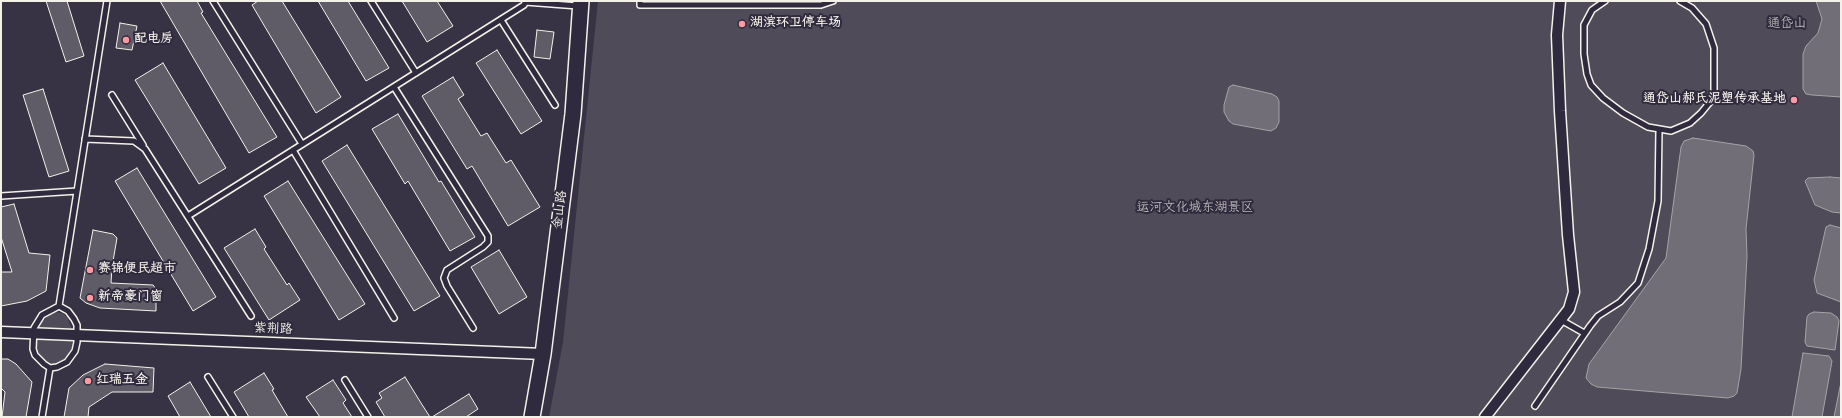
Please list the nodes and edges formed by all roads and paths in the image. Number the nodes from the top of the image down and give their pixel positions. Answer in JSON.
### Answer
{"nodes":[{"id":1,"x":107,"y":1,"type":"edge"},
{"id":2,"x":213,"y":1,"type":"edge"},
{"id":3,"x":371,"y":1,"type":"edge"},
{"id":4,"x":640,"y":1,"type":"edge"},
{"id":5,"x":833,"y":1,"type":"edge"},
{"id":6,"x":1560,"y":1,"type":"edge"},
{"id":7,"x":1605,"y":1,"type":"edge"},
{"id":8,"x":1680,"y":1,"type":"edge"},
{"id":9,"x":526,"y":2,"type":"edge"},
{"id":10,"x":581,"y":4,"type":"edge"},
{"id":11,"x":501,"y":20,"type":"junction"},
{"id":12,"x":416,"y":73,"type":"junction"},
{"id":13,"x":394,"y":87,"type":"junction"},
{"id":14,"x":112,"y":95,"type":"dead end"},
{"id":15,"x":555,"y":105,"type":"dead end"},
{"id":16,"x":1659,"y":130,"type":"junction"},
{"id":17,"x":85,"y":139,"type":"junction"},
{"id":18,"x":302,"y":144,"type":"junction"},
{"id":19,"x":145,"y":149,"type":"junction"},
{"id":20,"x":293,"y":150,"type":"junction"},
{"id":21,"x":77,"y":191,"type":"junction"},
{"id":22,"x":1,"y":196,"type":"edge"},
{"id":23,"x":188,"y":216,"type":"junction"},
{"id":24,"x":59,"y":306,"type":"junction"},
{"id":25,"x":251,"y":316,"type":"dead end"},
{"id":26,"x":394,"y":318,"type":"dead end"},
{"id":27,"x":1561,"y":320,"type":"junction"},
{"id":28,"x":473,"y":328,"type":"dead end"},
{"id":29,"x":1,"y":332,"type":"edge"},
{"id":30,"x":34,"y":334,"type":"junction"},
{"id":31,"x":1584,"y":334,"type":"junction"},
{"id":32,"x":77,"y":335,"type":"junction"},
{"id":33,"x":543,"y":354,"type":"junction"},
{"id":34,"x":50,"y":368,"type":"junction"},
{"id":35,"x":208,"y":377,"type":"dead end"},
{"id":36,"x":345,"y":380,"type":"dead end"},
{"id":37,"x":1535,"y":406,"type":"dead end"},
{"id":38,"x":42,"y":417,"type":"edge"},
{"id":39,"x":233,"y":417,"type":"edge"},
{"id":40,"x":368,"y":417,"type":"edge"},
{"id":41,"x":532,"y":417,"type":"edge"},
{"id":42,"x":1485,"y":417,"type":"edge"}],
"edges":[{"from":1,"to":17,"type":"lane"},
{"from":2,"to":18,"type":"lane"},
{"from":3,"to":12,"type":"lane"},
{"from":4,"to":5,"type":"lane"},
{"from":6,"to":27,"type":"street"},
{"from":7,"to":16,"type":"lane"},
{"from":8,"to":16,"type":"lane"},
{"from":9,"to":10,"type":"lane"},
{"from":9,"to":11,"type":"lane"},
{"from":10,"to":33,"type":"street","name":"金山路"},
{"from":11,"to":12,"type":"lane"},
{"from":11,"to":15,"type":"lane"},
{"from":12,"to":13,"type":"lane"},
{"from":13,"to":18,"type":"lane"},
{"from":13,"to":28,"type":"lane"},
{"from":14,"to":19,"type":"lane"},
{"from":16,"to":31,"type":"lane"},
{"from":17,"to":19,"type":"lane"},
{"from":17,"to":21,"type":"lane"},
{"from":18,"to":20,"type":"lane"},
{"from":19,"to":23,"type":"lane"},
{"from":20,"to":23,"type":"lane"},
{"from":20,"to":26,"type":"lane"},
{"from":21,"to":22,"type":"lane"},
{"from":21,"to":24,"type":"lane"},
{"from":23,"to":25,"type":"lane"},
{"from":24,"to":30,"type":"lane"},
{"from":24,"to":32,"type":"lane"},
{"from":27,"to":31,"type":"lane"},
{"from":27,"to":42,"type":"street"},
{"from":29,"to":30,"type":"street","name":"紫荆路"},
{"from":30,"to":32,"type":"street","name":"紫荆路"},
{"from":30,"to":34,"type":"lane"},
{"from":31,"to":37,"type":"lane"},
{"from":32,"to":33,"type":"street","name":"紫荆路"},
{"from":32,"to":34,"type":"lane"},
{"from":33,"to":41,"type":"street","name":"金山路"},
{"from":34,"to":38,"type":"lane"},
{"from":35,"to":39,"type":"lane"},
{"from":36,"to":40,"type":"lane"}]}
